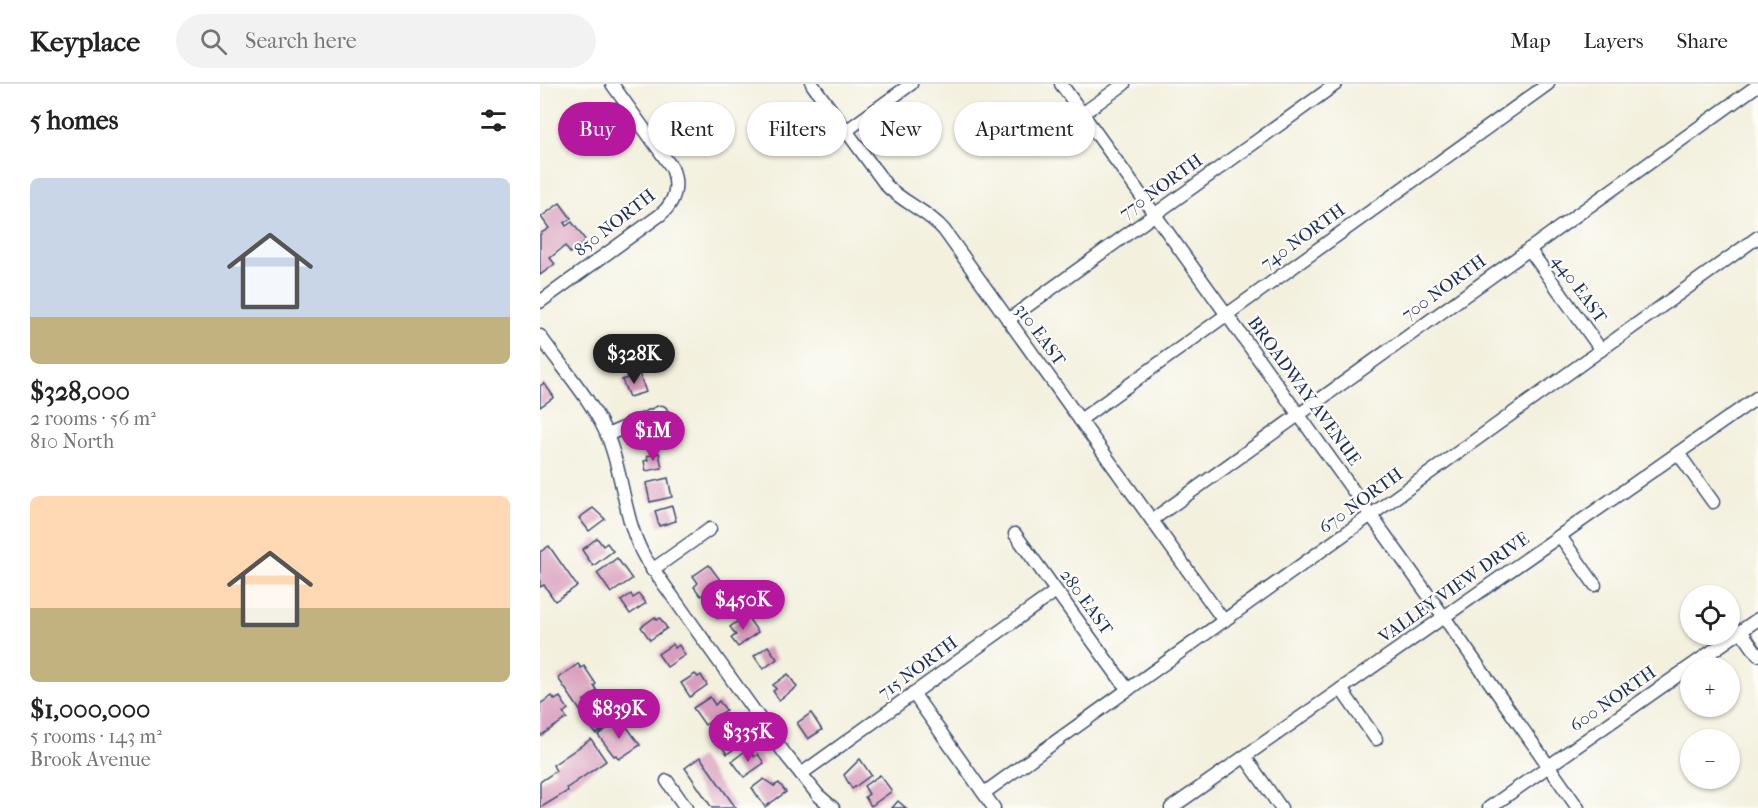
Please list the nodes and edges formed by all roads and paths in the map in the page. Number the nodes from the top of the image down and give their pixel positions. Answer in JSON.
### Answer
{"nodes":[{"id":1,"x":612,"y":84,"type":"edge"},
{"id":2,"x":813,"y":84,"type":"edge"},
{"id":3,"x":911,"y":84,"type":"edge"},
{"id":4,"x":1061,"y":84,"type":"edge"},
{"id":5,"x":1124,"y":84,"type":"edge"},
{"id":6,"x":1336,"y":84,"type":"edge"},
{"id":7,"x":1548,"y":84,"type":"edge"},
{"id":8,"x":1758,"y":85,"type":"edge"},
{"id":9,"x":826,"y":102,"type":"edge"},
{"id":10,"x":1074,"y":102,"type":"edge"},
{"id":11,"x":1095,"y":105,"type":"edge"},
{"id":12,"x":847,"y":130,"type":"edge"},
{"id":13,"x":847,"y":132,"type":"edge"},
{"id":14,"x":1095,"y":132,"type":"edge"},
{"id":15,"x":1155,"y":214,"type":"junction"},
{"id":16,"x":1758,"y":237,"type":"edge"},
{"id":17,"x":1529,"y":249,"type":"junction"},
{"id":18,"x":540,"y":302,"type":"edge"},
{"id":19,"x":1227,"y":314,"type":"junction"},
{"id":20,"x":1008,"y":320,"type":"junction"},
{"id":21,"x":540,"y":336,"type":"edge"},
{"id":22,"x":1601,"y":350,"type":"junction"},
{"id":23,"x":1758,"y":397,"type":"edge"},
{"id":24,"x":661,"y":412,"type":"dead end"},
{"id":25,"x":1299,"y":414,"type":"junction"},
{"id":26,"x":1080,"y":420,"type":"junction"},
{"id":27,"x":607,"y":435,"type":"junction"},
{"id":28,"x":1678,"y":453,"type":"junction"},
{"id":29,"x":1713,"y":502,"type":"dead end"},
{"id":30,"x":1372,"y":515,"type":"junction"},
{"id":31,"x":1152,"y":520,"type":"junction"},
{"id":32,"x":710,"y":528,"type":"dead end"},
{"id":33,"x":1015,"y":534,"type":"dead end"},
{"id":34,"x":1560,"y":536,"type":"junction"},
{"id":35,"x":652,"y":570,"type":"junction"},
{"id":36,"x":1596,"y":585,"type":"dead end"},
{"id":37,"x":1056,"y":591,"type":"junction"},
{"id":38,"x":1444,"y":617,"type":"junction"},
{"id":39,"x":1758,"y":619,"type":"edge"},
{"id":40,"x":1224,"y":621,"type":"junction"},
{"id":41,"x":1740,"y":631,"type":"joint"},
{"id":42,"x":1720,"y":645,"type":"edge"},
{"id":43,"x":1758,"y":656,"type":"edge"},
{"id":44,"x":1341,"y":689,"type":"junction"},
{"id":45,"x":1128,"y":690,"type":"junction"},
{"id":46,"x":914,"y":693,"type":"junction"},
{"id":47,"x":1376,"y":739,"type":"dead end"},
{"id":48,"x":1245,"y":757,"type":"junction"},
{"id":49,"x":1549,"y":766,"type":"junction"},
{"id":50,"x":801,"y":774,"type":"junction"},
{"id":51,"x":667,"y":781,"type":"dead end"},
{"id":52,"x":984,"y":793,"type":"junction"},
{"id":53,"x":686,"y":808,"type":"edge"},
{"id":54,"x":833,"y":808,"type":"edge"},
{"id":55,"x":994,"y":808,"type":"edge"},
{"id":56,"x":1172,"y":808,"type":"edge"},
{"id":57,"x":1281,"y":808,"type":"edge"},
{"id":58,"x":1489,"y":808,"type":"edge"},
{"id":59,"x":1578,"y":808,"type":"edge"}],
"edges":[{"from":1,"to":18,"type":"street","name":"850 NORTH"},
{"from":2,"to":9,"type":"street","name":"310 EAST"},
{"from":3,"to":12,"type":"street"},
{"from":4,"to":10,"type":"street","name":"BROADWAY AVENUE"},
{"from":5,"to":11,"type":"street"},
{"from":6,"to":15,"type":"street","name":"770 NORTH"},
{"from":7,"to":19,"type":"street","name":"740 NORTH"},
{"from":8,"to":17,"type":"street","name":"700 NORTH"},
{"from":13,"to":20,"type":"street","name":"310 EAST"},
{"from":14,"to":15,"type":"street","name":"BROADWAY AVENUE"},
{"from":15,"to":19,"type":"street","name":"BROADWAY AVENUE"},
{"from":15,"to":20,"type":"street","name":"770 NORTH"},
{"from":16,"to":22,"type":"street","name":"670 NORTH"},
{"from":17,"to":22,"type":"street","name":"440 EAST"},
{"from":17,"to":25,"type":"street","name":"700 NORTH"},
{"from":19,"to":25,"type":"street","name":"BROADWAY AVENUE"},
{"from":19,"to":26,"type":"street","name":"740 NORTH"},
{"from":20,"to":26,"type":"street","name":"310 EAST"},
{"from":21,"to":27,"type":"street"},
{"from":22,"to":30,"type":"street","name":"670 NORTH"},
{"from":23,"to":28,"type":"street","name":"VALLEY VIEW DRIVE"},
{"from":24,"to":27,"type":"street"},
{"from":25,"to":30,"type":"street","name":"BROADWAY AVENUE"},
{"from":25,"to":31,"type":"street","name":"700 NORTH"},
{"from":26,"to":31,"type":"street","name":"310 EAST"},
{"from":27,"to":35,"type":"street"},
{"from":28,"to":29,"type":"street"},
{"from":28,"to":34,"type":"street","name":"VALLEY VIEW DRIVE"},
{"from":30,"to":38,"type":"street","name":"BROADWAY AVENUE"},
{"from":30,"to":40,"type":"street","name":"670 NORTH"},
{"from":31,"to":40,"type":"street","name":"310 EAST"},
{"from":32,"to":35,"type":"street"},
{"from":33,"to":37,"type":"street","name":"280 EAST"},
{"from":34,"to":36,"type":"street"},
{"from":34,"to":38,"type":"street","name":"VALLEY VIEW DRIVE"},
{"from":35,"to":50,"type":"street"},
{"from":37,"to":45,"type":"street","name":"280 EAST"},
{"from":37,"to":46,"type":"street","name":"715 NORTH"},
{"from":38,"to":44,"type":"street","name":"VALLEY VIEW DRIVE"},
{"from":38,"to":49,"type":"street","name":"BROADWAY AVENUE"},
{"from":39,"to":41,"type":"street","name":"600 NORTH"},
{"from":40,"to":45,"type":"street","name":"670 NORTH"},
{"from":41,"to":43,"type":"street"},
{"from":42,"to":49,"type":"street","name":"600 NORTH"},
{"from":44,"to":47,"type":"street"},
{"from":44,"to":48,"type":"street","name":"VALLEY VIEW DRIVE"},
{"from":45,"to":52,"type":"street","name":"670 NORTH"},
{"from":46,"to":50,"type":"street","name":"715 NORTH"},
{"from":46,"to":52,"type":"street"},
{"from":48,"to":56,"type":"street","name":"VALLEY VIEW DRIVE"},
{"from":48,"to":57,"type":"street"},
{"from":49,"to":58,"type":"street","name":"600 NORTH"},
{"from":49,"to":59,"type":"street","name":"BROADWAY AVENUE"},
{"from":50,"to":54,"type":"street"},
{"from":51,"to":53,"type":"street"},
{"from":52,"to":55,"type":"street"}]}
